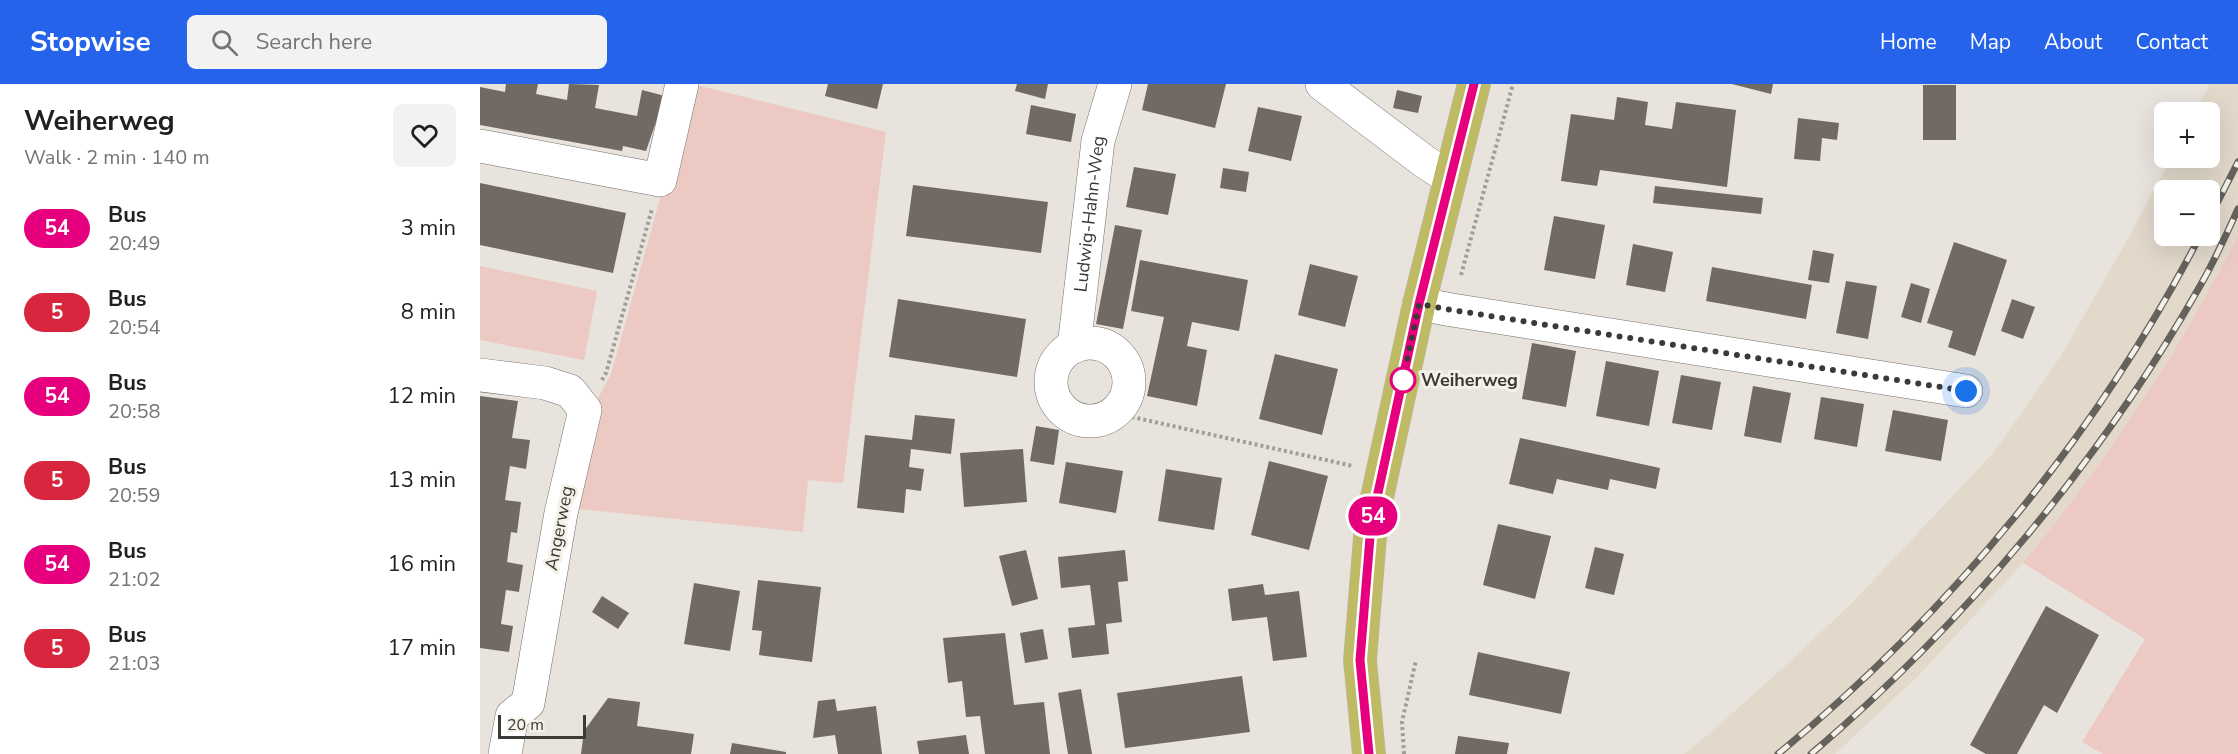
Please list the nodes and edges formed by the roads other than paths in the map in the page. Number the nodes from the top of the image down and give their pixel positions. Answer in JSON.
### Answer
{"nodes":[{"id":1,"x":682,"y":84,"type":"edge"},
{"id":2,"x":1115,"y":84,"type":"edge"},
{"id":3,"x":1322,"y":84,"type":"edge"},
{"id":4,"x":1474,"y":84,"type":"edge"},
{"id":5,"x":480,"y":146,"type":"edge"},
{"id":6,"x":1450,"y":178,"type":"junction"},
{"id":7,"x":1419,"y":304,"type":"junction"},
{"id":8,"x":1074,"y":347,"type":"junction"},
{"id":9,"x":480,"y":375,"type":"edge"},
{"id":10,"x":1966,"y":391,"type":"dead end"},
{"id":11,"x":505,"y":754,"type":"edge"},
{"id":12,"x":1369,"y":754,"type":"edge"}],
"edges":[{"from":1,"to":5,"type":"street"},
{"from":2,"to":8,"type":"street","name":"Ludwig-Hahn-Weg"},
{"from":3,"to":6,"type":"street"},
{"from":4,"to":6,"type":"main road"},
{"from":6,"to":7,"type":"main road"},
{"from":7,"to":10,"type":"street"},
{"from":7,"to":12,"type":"main road"},
{"from":8,"to":8,"type":"street"},
{"from":9,"to":11,"type":"street","name":"Angerweg"}]}
